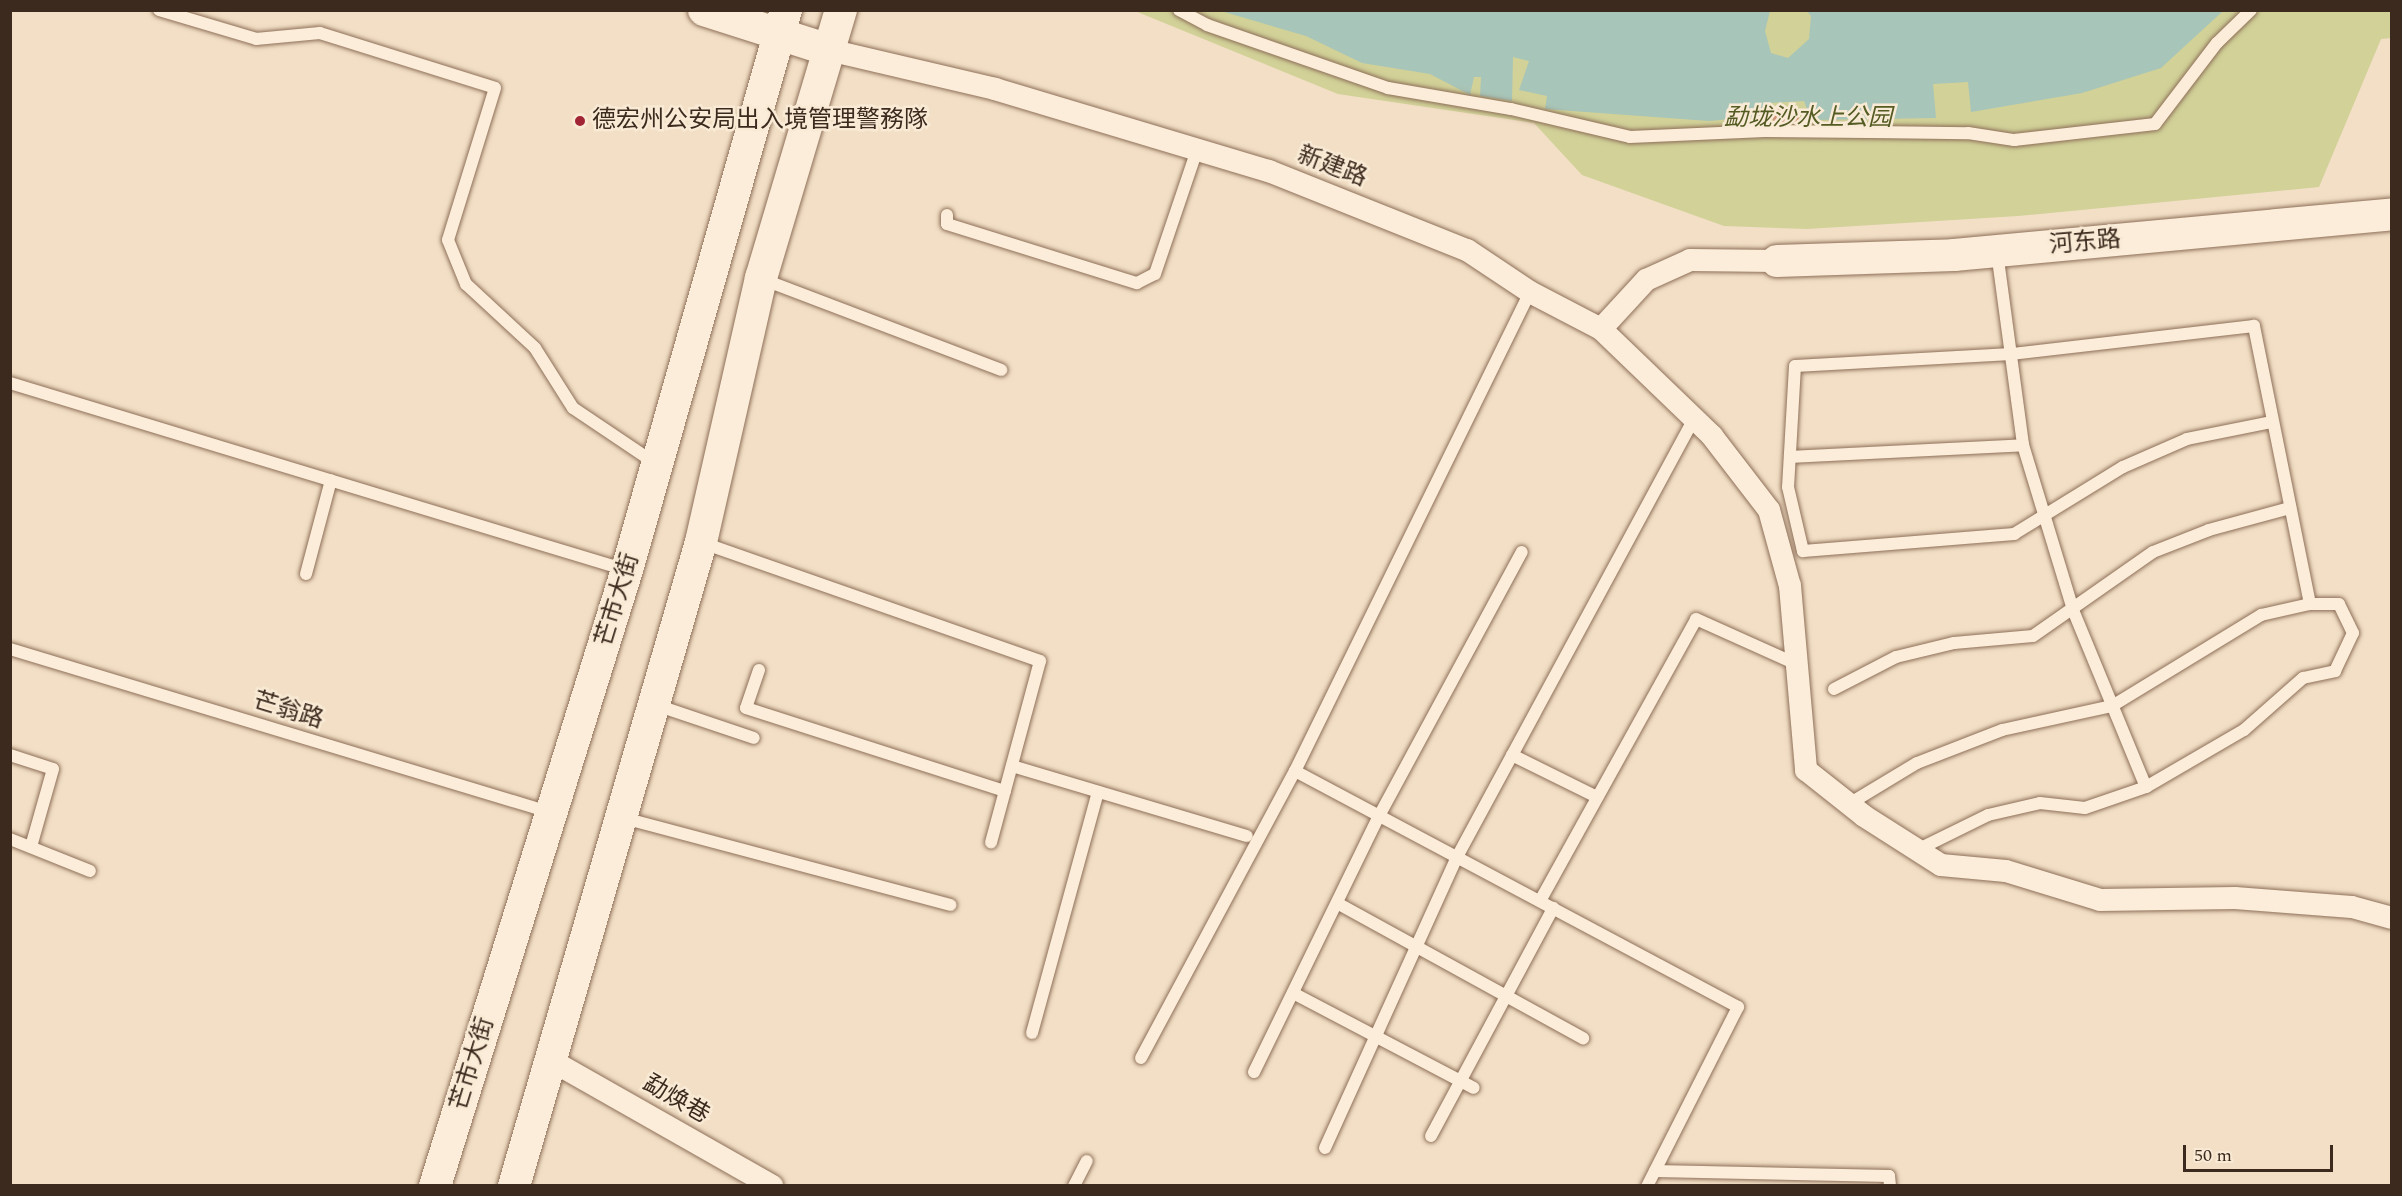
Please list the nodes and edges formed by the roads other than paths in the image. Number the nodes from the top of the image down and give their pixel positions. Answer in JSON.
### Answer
{"nodes":[{"id":1,"x":159,"y":10,"type":"edge"},
{"id":2,"x":704,"y":10,"type":"edge"},
{"id":3,"x":841,"y":10,"type":"edge"},
{"id":4,"x":1179,"y":10,"type":"edge"},
{"id":5,"x":2251,"y":10,"type":"edge"},
{"id":6,"x":782,"y":22,"type":"edge"},
{"id":7,"x":830,"y":50,"type":"junction"},
{"id":8,"x":1197,"y":150,"type":"junction"},
{"id":9,"x":2391,"y":214,"type":"edge"},
{"id":10,"x":947,"y":215,"type":"dead end"},
{"id":11,"x":1997,"y":251,"type":"junction"},
{"id":12,"x":1777,"y":261,"type":"joint"},
{"id":13,"x":760,"y":278,"type":"junction"},
{"id":14,"x":1530,"y":292,"type":"junction"},
{"id":15,"x":1601,"y":329,"type":"junction"},
{"id":16,"x":2011,"y":354,"type":"junction"},
{"id":17,"x":1001,"y":370,"type":"dead end"},
{"id":18,"x":10,"y":383,"type":"edge"},
{"id":19,"x":1694,"y":419,"type":"junction"},
{"id":20,"x":2271,"y":422,"type":"junction"},
{"id":21,"x":2024,"y":445,"type":"junction"},
{"id":22,"x":1790,"y":457,"type":"junction"},
{"id":23,"x":656,"y":463,"type":"junction"},
{"id":24,"x":331,"y":480,"type":"junction"},
{"id":25,"x":2290,"y":508,"type":"junction"},
{"id":26,"x":2043,"y":517,"type":"junction"},
{"id":27,"x":701,"y":542,"type":"junction"},
{"id":28,"x":1522,"y":552,"type":"dead end"},
{"id":29,"x":627,"y":570,"type":"junction"},
{"id":30,"x":306,"y":574,"type":"dead end"},
{"id":31,"x":2310,"y":604,"type":"junction"},
{"id":32,"x":2073,"y":610,"type":"junction"},
{"id":33,"x":10,"y":648,"type":"edge"},
{"id":34,"x":1796,"y":664,"type":"junction"},
{"id":35,"x":759,"y":670,"type":"dead end"},
{"id":36,"x":1834,"y":689,"type":"dead end"},
{"id":37,"x":656,"y":705,"type":"junction"},
{"id":38,"x":2112,"y":706,"type":"junction"},
{"id":39,"x":754,"y":738,"type":"dead end"},
{"id":40,"x":10,"y":755,"type":"edge"},
{"id":41,"x":1512,"y":755,"type":"junction"},
{"id":42,"x":1012,"y":766,"type":"junction"},
{"id":43,"x":1295,"y":771,"type":"junction"},
{"id":44,"x":2146,"y":787,"type":"junction"},
{"id":45,"x":1005,"y":791,"type":"junction"},
{"id":46,"x":1098,"y":792,"type":"junction"},
{"id":47,"x":1597,"y":797,"type":"junction"},
{"id":48,"x":1849,"y":804,"type":"junction"},
{"id":49,"x":552,"y":813,"type":"junction"},
{"id":50,"x":1379,"y":816,"type":"junction"},
{"id":51,"x":619,"y":817,"type":"junction"},
{"id":52,"x":1247,"y":837,"type":"dead end"},
{"id":53,"x":10,"y":839,"type":"edge"},
{"id":54,"x":991,"y":843,"type":"dead end"},
{"id":55,"x":31,"y":847,"type":"junction"},
{"id":56,"x":1917,"y":850,"type":"junction"},
{"id":57,"x":1457,"y":857,"type":"junction"},
{"id":58,"x":90,"y":870,"type":"dead end"},
{"id":59,"x":1540,"y":901,"type":"junction"},
{"id":60,"x":1337,"y":903,"type":"junction"},
{"id":61,"x":950,"y":905,"type":"dead end"},
{"id":62,"x":1553,"y":909,"type":"junction"},
{"id":63,"x":2391,"y":918,"type":"edge"},
{"id":64,"x":1416,"y":948,"type":"junction"},
{"id":65,"x":1293,"y":993,"type":"junction"},
{"id":66,"x":1504,"y":995,"type":"junction"},
{"id":67,"x":1032,"y":1033,"type":"dead end"},
{"id":68,"x":1375,"y":1038,"type":"junction"},
{"id":69,"x":1583,"y":1038,"type":"dead end"},
{"id":70,"x":1141,"y":1058,"type":"dead end"},
{"id":71,"x":554,"y":1062,"type":"junction"},
{"id":72,"x":1254,"y":1072,"type":"dead end"},
{"id":73,"x":1460,"y":1080,"type":"junction"},
{"id":74,"x":1474,"y":1088,"type":"dead end"},
{"id":75,"x":1431,"y":1136,"type":"dead end"},
{"id":76,"x":1325,"y":1148,"type":"dead end"},
{"id":77,"x":1087,"y":1161,"type":"dead end"},
{"id":78,"x":1655,"y":1170,"type":"junction"},
{"id":79,"x":435,"y":1185,"type":"edge"},
{"id":80,"x":514,"y":1185,"type":"edge"},
{"id":81,"x":772,"y":1185,"type":"edge"},
{"id":82,"x":1074,"y":1185,"type":"edge"},
{"id":83,"x":1647,"y":1185,"type":"edge"},
{"id":84,"x":1890,"y":1185,"type":"edge"}],
"edges":[{"from":1,"to":23,"type":"lane"},
{"from":2,"to":6,"type":"main road"},
{"from":3,"to":7,"type":"main road"},
{"from":4,"to":5,"type":"lane"},
{"from":6,"to":7,"type":"main road"},
{"from":6,"to":23,"type":"main road","name":"芒市大街"},
{"from":7,"to":8,"type":"street","name":"新建路"},
{"from":7,"to":13,"type":"main road"},
{"from":8,"to":10,"type":"lane"},
{"from":8,"to":14,"type":"street","name":"新建路"},
{"from":9,"to":11,"type":"main road","name":"河东路"},
{"from":11,"to":12,"type":"main road","name":"河东路"},
{"from":11,"to":16,"type":"lane"},
{"from":12,"to":15,"type":"street"},
{"from":13,"to":17,"type":"lane"},
{"from":13,"to":27,"type":"main road"},
{"from":14,"to":15,"type":"street","name":"新建路"},
{"from":14,"to":43,"type":"lane"},
{"from":15,"to":19,"type":"street","name":"新建路"},
{"from":16,"to":20,"type":"lane"},
{"from":16,"to":21,"type":"lane"},
{"from":16,"to":22,"type":"lane"},
{"from":18,"to":24,"type":"lane"},
{"from":19,"to":34,"type":"street","name":"新建路"},
{"from":19,"to":41,"type":"lane"},
{"from":20,"to":25,"type":"lane"},
{"from":20,"to":26,"type":"lane"},
{"from":21,"to":22,"type":"lane"},
{"from":21,"to":26,"type":"lane"},
{"from":22,"to":26,"type":"lane"},
{"from":23,"to":29,"type":"main road","name":"芒市大街"},
{"from":24,"to":29,"type":"lane"},
{"from":24,"to":30,"type":"lane"},
{"from":25,"to":31,"type":"lane"},
{"from":25,"to":32,"type":"lane"},
{"from":26,"to":32,"type":"lane"},
{"from":27,"to":37,"type":"main road"},
{"from":27,"to":42,"type":"lane"},
{"from":28,"to":50,"type":"lane"},
{"from":29,"to":49,"type":"main road","name":"芒市大街"},
{"from":31,"to":38,"type":"lane"},
{"from":31,"to":44,"type":"lane"},
{"from":32,"to":36,"type":"lane"},
{"from":32,"to":38,"type":"lane"},
{"from":33,"to":49,"type":"lane","name":"芒翁路"},
{"from":34,"to":47,"type":"lane"},
{"from":34,"to":48,"type":"street","name":"新建路"},
{"from":35,"to":45,"type":"lane"},
{"from":37,"to":39,"type":"lane"},
{"from":37,"to":51,"type":"main road"},
{"from":38,"to":44,"type":"lane"},
{"from":38,"to":48,"type":"lane"},
{"from":40,"to":55,"type":"lane"},
{"from":41,"to":47,"type":"lane"},
{"from":41,"to":57,"type":"lane"},
{"from":42,"to":45,"type":"lane"},
{"from":42,"to":46,"type":"lane"},
{"from":43,"to":50,"type":"lane"},
{"from":43,"to":70,"type":"lane"},
{"from":44,"to":56,"type":"lane"},
{"from":45,"to":54,"type":"lane"},
{"from":46,"to":52,"type":"lane"},
{"from":46,"to":67,"type":"lane"},
{"from":47,"to":59,"type":"lane"},
{"from":48,"to":56,"type":"street","name":"新建路"},
{"from":49,"to":79,"type":"main road","name":"芒市大街"},
{"from":50,"to":57,"type":"lane"},
{"from":50,"to":60,"type":"lane"},
{"from":51,"to":61,"type":"lane"},
{"from":51,"to":71,"type":"main road"},
{"from":53,"to":55,"type":"lane"},
{"from":55,"to":58,"type":"lane"},
{"from":56,"to":63,"type":"street","name":"新建路"},
{"from":57,"to":59,"type":"lane"},
{"from":57,"to":64,"type":"lane"},
{"from":59,"to":62,"type":"lane"},
{"from":60,"to":64,"type":"lane"},
{"from":60,"to":65,"type":"lane"},
{"from":62,"to":66,"type":"lane"},
{"from":62,"to":78,"type":"lane"},
{"from":64,"to":66,"type":"lane"},
{"from":64,"to":68,"type":"lane"},
{"from":65,"to":68,"type":"lane"},
{"from":65,"to":72,"type":"lane"},
{"from":66,"to":69,"type":"lane"},
{"from":66,"to":73,"type":"lane"},
{"from":68,"to":73,"type":"lane"},
{"from":68,"to":76,"type":"lane"},
{"from":71,"to":80,"type":"main road"},
{"from":71,"to":81,"type":"street","name":"勐焕巷"},
{"from":73,"to":74,"type":"lane"},
{"from":73,"to":75,"type":"lane"},
{"from":77,"to":82,"type":"lane"},
{"from":78,"to":83,"type":"lane"},
{"from":78,"to":84,"type":"lane"}]}
